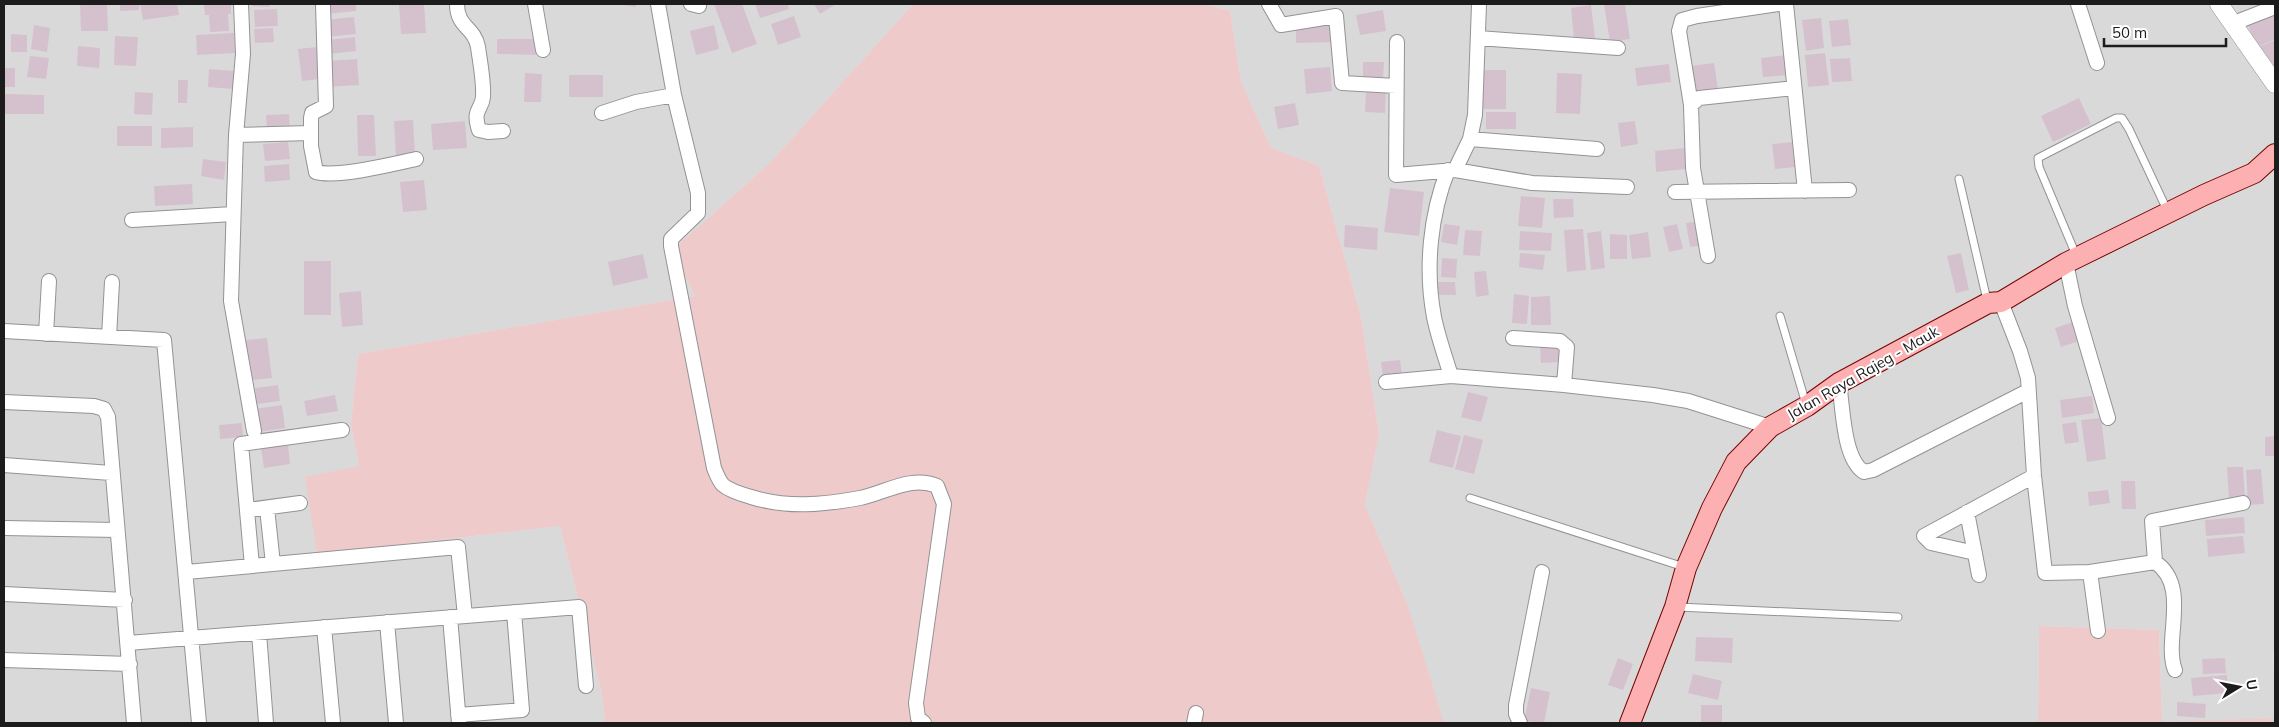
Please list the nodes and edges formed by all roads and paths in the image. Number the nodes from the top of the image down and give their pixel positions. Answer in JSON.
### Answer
{"nodes":[{"id":1,"x":241,"y":4,"type":"edge"},
{"id":2,"x":323,"y":4,"type":"edge"},
{"id":3,"x":456,"y":4,"type":"edge"},
{"id":4,"x":535,"y":4,"type":"edge"},
{"id":5,"x":658,"y":4,"type":"edge"},
{"id":6,"x":1269,"y":4,"type":"edge"},
{"id":7,"x":1479,"y":4,"type":"edge"},
{"id":8,"x":1778,"y":4,"type":"edge"},
{"id":9,"x":1786,"y":4,"type":"edge"},
{"id":10,"x":2078,"y":4,"type":"edge"},
{"id":11,"x":2219,"y":4,"type":"edge"},
{"id":12,"x":2275,"y":7,"type":"edge"},
{"id":13,"x":2234,"y":23,"type":"junction"},
{"id":14,"x":1478,"y":38,"type":"junction"},
{"id":15,"x":1397,"y":42,"type":"dead end"},
{"id":16,"x":1618,"y":48,"type":"dead end"},
{"id":17,"x":543,"y":50,"type":"dead end"},
{"id":18,"x":2097,"y":63,"type":"dead end"},
{"id":19,"x":2274,"y":80,"type":"edge"},
{"id":20,"x":1396,"y":86,"type":"junction"},
{"id":21,"x":1794,"y":88,"type":"junction"},
{"id":22,"x":674,"y":95,"type":"junction"},
{"id":23,"x":1691,"y":104,"type":"junction"},
{"id":24,"x":602,"y":113,"type":"dead end"},
{"id":25,"x":503,"y":130,"type":"dead end"},
{"id":26,"x":310,"y":133,"type":"junction"},
{"id":27,"x":236,"y":135,"type":"junction"},
{"id":28,"x":1470,"y":140,"type":"junction"},
{"id":29,"x":1597,"y":149,"type":"dead end"},
{"id":30,"x":2275,"y":154,"type":"edge"},
{"id":31,"x":416,"y":160,"type":"dead end"},
{"id":32,"x":1451,"y":170,"type":"junction"},
{"id":33,"x":1959,"y":179,"type":"dead end"},
{"id":34,"x":1627,"y":187,"type":"dead end"},
{"id":35,"x":1849,"y":190,"type":"dead end"},
{"id":36,"x":1697,"y":191,"type":"junction"},
{"id":37,"x":1806,"y":191,"type":"junction"},
{"id":38,"x":1675,"y":192,"type":"dead end"},
{"id":39,"x":2169,"y":212,"type":"junction"},
{"id":40,"x":233,"y":214,"type":"junction"},
{"id":41,"x":132,"y":220,"type":"dead end"},
{"id":42,"x":1708,"y":256,"type":"dead end"},
{"id":43,"x":2072,"y":260,"type":"junction"},
{"id":44,"x":49,"y":281,"type":"dead end"},
{"id":45,"x":112,"y":282,"type":"dead end"},
{"id":46,"x":1994,"y":302,"type":"junction"},
{"id":47,"x":1780,"y":316,"type":"dead end"},
{"id":48,"x":4,"y":331,"type":"edge"},
{"id":49,"x":46,"y":334,"type":"junction"},
{"id":50,"x":109,"y":337,"type":"junction"},
{"id":51,"x":1513,"y":338,"type":"dead end"},
{"id":52,"x":1451,"y":376,"type":"junction"},
{"id":53,"x":1386,"y":382,"type":"dead end"},
{"id":54,"x":1564,"y":384,"type":"junction"},
{"id":55,"x":1840,"y":384,"type":"junction"},
{"id":56,"x":2028,"y":391,"type":"junction"},
{"id":57,"x":4,"y":402,"type":"edge"},
{"id":58,"x":1807,"y":406,"type":"junction"},
{"id":59,"x":2108,"y":418,"type":"dead end"},
{"id":60,"x":1770,"y":427,"type":"junction"},
{"id":61,"x":342,"y":430,"type":"dead end"},
{"id":62,"x":254,"y":431,"type":"dead end"},
{"id":63,"x":4,"y":464,"type":"edge"},
{"id":64,"x":111,"y":473,"type":"junction"},
{"id":65,"x":2034,"y":476,"type":"junction"},
{"id":66,"x":1470,"y":498,"type":"dead end"},
{"id":67,"x":300,"y":503,"type":"dead end"},
{"id":68,"x":2243,"y":503,"type":"dead end"},
{"id":69,"x":267,"y":508,"type":"junction"},
{"id":70,"x":248,"y":510,"type":"junction"},
{"id":71,"x":1967,"y":512,"type":"junction"},
{"id":72,"x":4,"y":528,"type":"edge"},
{"id":73,"x":117,"y":530,"type":"junction"},
{"id":74,"x":1975,"y":553,"type":"junction"},
{"id":75,"x":2155,"y":562,"type":"junction"},
{"id":76,"x":273,"y":564,"type":"junction"},
{"id":77,"x":252,"y":566,"type":"junction"},
{"id":78,"x":1686,"y":568,"type":"junction"},
{"id":79,"x":187,"y":572,"type":"junction"},
{"id":80,"x":1542,"y":572,"type":"dead end"},
{"id":81,"x":2090,"y":572,"type":"junction"},
{"id":82,"x":1979,"y":575,"type":"dead end"},
{"id":83,"x":4,"y":594,"type":"edge"},
{"id":84,"x":125,"y":600,"type":"junction"},
{"id":85,"x":1675,"y":607,"type":"junction"},
{"id":86,"x":514,"y":612,"type":"junction"},
{"id":87,"x":465,"y":616,"type":"junction"},
{"id":88,"x":450,"y":617,"type":"junction"},
{"id":89,"x":1898,"y":617,"type":"dead end"},
{"id":90,"x":387,"y":622,"type":"junction"},
{"id":91,"x":324,"y":627,"type":"junction"},
{"id":92,"x":2098,"y":631,"type":"dead end"},
{"id":93,"x":259,"y":633,"type":"junction"},
{"id":94,"x":192,"y":638,"type":"junction"},
{"id":95,"x":128,"y":643,"type":"junction"},
{"id":96,"x":4,"y":660,"type":"edge"},
{"id":97,"x":130,"y":664,"type":"junction"},
{"id":98,"x":2174,"y":670,"type":"dead end"},
{"id":99,"x":586,"y":686,"type":"dead end"},
{"id":100,"x":459,"y":719,"type":"edge"},
{"id":101,"x":134,"y":723,"type":"edge"},
{"id":102,"x":199,"y":723,"type":"edge"},
{"id":103,"x":266,"y":723,"type":"edge"},
{"id":104,"x":332,"y":723,"type":"edge"},
{"id":105,"x":396,"y":723,"type":"edge"},
{"id":106,"x":924,"y":723,"type":"edge"},
{"id":107,"x":1520,"y":723,"type":"edge"},
{"id":108,"x":1630,"y":723,"type":"edge"}],
"edges":[{"from":1,"to":27,"type":"street"},
{"from":2,"to":26,"type":"street"},
{"from":3,"to":25,"type":"street"},
{"from":4,"to":17,"type":"street"},
{"from":5,"to":22,"type":"street"},
{"from":6,"to":20,"type":"street"},
{"from":7,"to":14,"type":"street"},
{"from":8,"to":23,"type":"street"},
{"from":9,"to":21,"type":"street"},
{"from":10,"to":18,"type":"street"},
{"from":11,"to":13,"type":"street"},
{"from":12,"to":13,"type":"street"},
{"from":13,"to":19,"type":"street"},
{"from":14,"to":16,"type":"street"},
{"from":14,"to":28,"type":"street"},
{"from":15,"to":20,"type":"street"},
{"from":20,"to":32,"type":"street"},
{"from":21,"to":23,"type":"street"},
{"from":21,"to":37,"type":"street"},
{"from":22,"to":24,"type":"street"},
{"from":22,"to":106,"type":"street"},
{"from":23,"to":36,"type":"street"},
{"from":26,"to":27,"type":"street"},
{"from":26,"to":31,"type":"street"},
{"from":27,"to":40,"type":"street"},
{"from":28,"to":29,"type":"street"},
{"from":28,"to":32,"type":"street"},
{"from":30,"to":39,"type":"main road","name":"Jalan Raya Rajeg - Mauk"},
{"from":32,"to":34,"type":"street"},
{"from":32,"to":52,"type":"street"},
{"from":33,"to":46,"type":"lane"},
{"from":35,"to":37,"type":"street"},
{"from":36,"to":37,"type":"street"},
{"from":36,"to":38,"type":"street"},
{"from":36,"to":42,"type":"street"},
{"from":39,"to":43,"type":"main road","name":"Jalan Raya Rajeg - Mauk"},
{"from":39,"to":43,"type":"lane"},
{"from":40,"to":41,"type":"street"},
{"from":40,"to":62,"type":"street"},
{"from":43,"to":46,"type":"main road","name":"Jalan Raya Rajeg - Mauk"},
{"from":43,"to":59,"type":"street"},
{"from":44,"to":49,"type":"street"},
{"from":45,"to":50,"type":"street"},
{"from":46,"to":55,"type":"main road","name":"Jalan Raya Rajeg - Mauk"},
{"from":46,"to":56,"type":"street"},
{"from":47,"to":58,"type":"lane"},
{"from":48,"to":49,"type":"street"},
{"from":49,"to":50,"type":"street"},
{"from":50,"to":79,"type":"street"},
{"from":51,"to":54,"type":"street"},
{"from":52,"to":53,"type":"street"},
{"from":52,"to":54,"type":"street"},
{"from":54,"to":60,"type":"street"},
{"from":55,"to":56,"type":"street"},
{"from":55,"to":58,"type":"main road","name":"Jalan Raya Rajeg - Mauk"},
{"from":56,"to":65,"type":"street"},
{"from":57,"to":64,"type":"street"},
{"from":58,"to":60,"type":"main road","name":"Jalan Raya Rajeg - Mauk"},
{"from":60,"to":78,"type":"main road","name":"Jalan Raya Rajeg - Mauk"},
{"from":61,"to":70,"type":"street"},
{"from":63,"to":64,"type":"street"},
{"from":64,"to":73,"type":"street"},
{"from":65,"to":71,"type":"street"},
{"from":65,"to":81,"type":"street"},
{"from":66,"to":78,"type":"lane"},
{"from":67,"to":69,"type":"street"},
{"from":68,"to":75,"type":"street"},
{"from":69,"to":70,"type":"street"},
{"from":69,"to":76,"type":"street"},
{"from":70,"to":77,"type":"street"},
{"from":71,"to":74,"type":"street"},
{"from":71,"to":74,"type":"street"},
{"from":72,"to":73,"type":"street"},
{"from":73,"to":84,"type":"street"},
{"from":74,"to":82,"type":"street"},
{"from":75,"to":81,"type":"street"},
{"from":75,"to":98,"type":"street"},
{"from":76,"to":77,"type":"street"},
{"from":76,"to":87,"type":"street"},
{"from":77,"to":79,"type":"street"},
{"from":78,"to":85,"type":"main road","name":"Jalan Raya Rajeg - Mauk"},
{"from":79,"to":94,"type":"street"},
{"from":80,"to":107,"type":"street"},
{"from":81,"to":92,"type":"street"},
{"from":83,"to":84,"type":"street"},
{"from":84,"to":95,"type":"street"},
{"from":85,"to":89,"type":"lane"},
{"from":85,"to":108,"type":"main road","name":"Jalan Raya Rajeg - Mauk"},
{"from":86,"to":87,"type":"street"},
{"from":86,"to":99,"type":"street"},
{"from":86,"to":100,"type":"street"},
{"from":87,"to":88,"type":"street"},
{"from":88,"to":90,"type":"street"},
{"from":88,"to":100,"type":"street"},
{"from":90,"to":91,"type":"street"},
{"from":90,"to":105,"type":"street"},
{"from":91,"to":93,"type":"street"},
{"from":91,"to":104,"type":"street"},
{"from":93,"to":94,"type":"street"},
{"from":93,"to":103,"type":"street"},
{"from":94,"to":95,"type":"street"},
{"from":94,"to":102,"type":"street"},
{"from":95,"to":97,"type":"street"},
{"from":96,"to":97,"type":"street"},
{"from":97,"to":101,"type":"street"}]}
